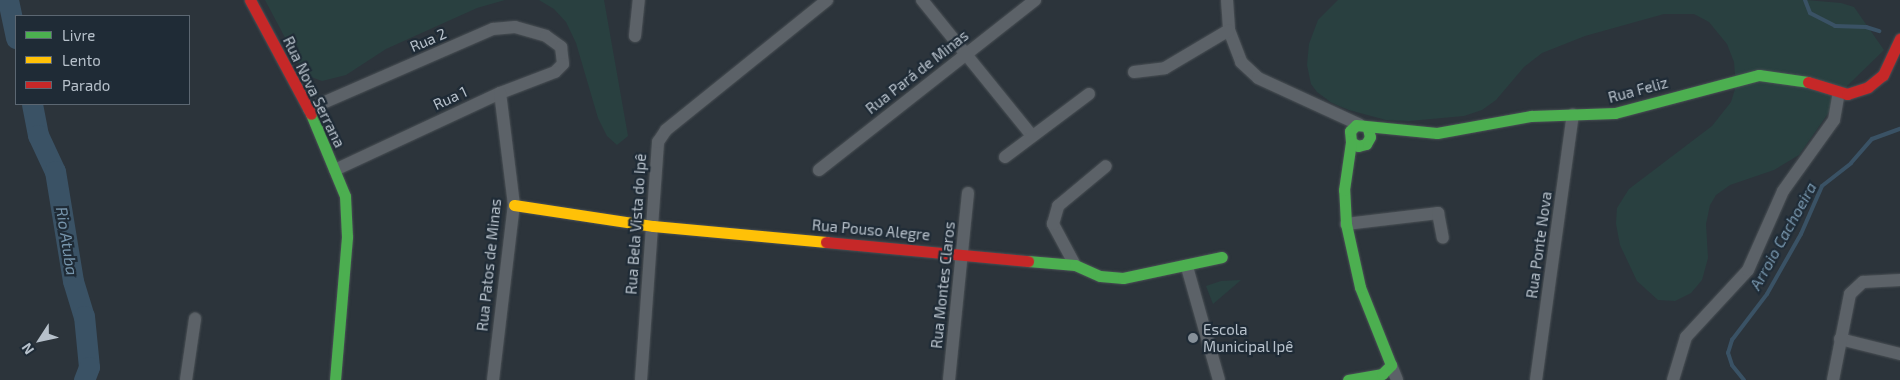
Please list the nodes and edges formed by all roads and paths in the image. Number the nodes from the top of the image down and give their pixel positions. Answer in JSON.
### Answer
{"nodes":[{"id":1,"x":250,"y":0,"type":"edge"},
{"id":2,"x":639,"y":0,"type":"edge"},
{"id":3,"x":827,"y":0,"type":"edge"},
{"id":4,"x":922,"y":0,"type":"edge"},
{"id":5,"x":1035,"y":0,"type":"edge"},
{"id":6,"x":1227,"y":0,"type":"edge"},
{"id":7,"x":1229,"y":30,"type":"junction"},
{"id":8,"x":635,"y":36,"type":"dead end"},
{"id":9,"x":1900,"y":39,"type":"edge"},
{"id":10,"x":561,"y":47,"type":"joint"},
{"id":11,"x":965,"y":54,"type":"junction"},
{"id":12,"x":1134,"y":72,"type":"dead end"},
{"id":13,"x":500,"y":93,"type":"junction"},
{"id":14,"x":1089,"y":94,"type":"dead end"},
{"id":15,"x":1839,"y":94,"type":"junction"},
{"id":16,"x":1313,"y":102,"type":"junction"},
{"id":17,"x":309,"y":109,"type":"junction"},
{"id":18,"x":1574,"y":115,"type":"junction"},
{"id":19,"x":1366,"y":134,"type":"junction"},
{"id":20,"x":1032,"y":136,"type":"junction"},
{"id":21,"x":1350,"y":138,"type":"junction"},
{"id":22,"x":1005,"y":157,"type":"dead end"},
{"id":23,"x":1106,"y":166,"type":"dead end"},
{"id":24,"x":335,"y":170,"type":"junction"},
{"id":25,"x":819,"y":170,"type":"dead end"},
{"id":26,"x":1346,"y":180,"type":"junction"},
{"id":27,"x":968,"y":193,"type":"dead end"},
{"id":28,"x":514,"y":205,"type":"junction"},
{"id":29,"x":1346,"y":224,"type":"junction"},
{"id":30,"x":654,"y":226,"type":"junction"},
{"id":31,"x":1443,"y":238,"type":"dead end"},
{"id":32,"x":963,"y":254,"type":"junction"},
{"id":33,"x":1222,"y":257,"type":"dead end"},
{"id":34,"x":1076,"y":265,"type":"junction"},
{"id":35,"x":1188,"y":267,"type":"junction"},
{"id":36,"x":1900,"y":280,"type":"edge"},
{"id":37,"x":195,"y":319,"type":"dead end"},
{"id":38,"x":1840,"y":339,"type":"junction"},
{"id":39,"x":1900,"y":354,"type":"edge"},
{"id":40,"x":1391,"y":365,"type":"junction"},
{"id":41,"x":186,"y":380,"type":"edge"},
{"id":42,"x":335,"y":380,"type":"edge"},
{"id":43,"x":493,"y":380,"type":"edge"},
{"id":44,"x":641,"y":380,"type":"edge"},
{"id":45,"x":950,"y":380,"type":"edge"},
{"id":46,"x":1219,"y":380,"type":"edge"},
{"id":47,"x":1348,"y":380,"type":"edge"},
{"id":48,"x":1397,"y":380,"type":"edge"},
{"id":49,"x":1536,"y":380,"type":"edge"},
{"id":50,"x":1673,"y":380,"type":"edge"},
{"id":51,"x":1832,"y":380,"type":"edge"}],
"edges":[{"from":1,"to":17,"type":"street","name":"Rua Nova Serrana"},
{"from":2,"to":8,"type":"street"},
{"from":3,"to":30,"type":"street","name":"Rua Bela Vista do Ipê"},
{"from":4,"to":11,"type":"street"},
{"from":5,"to":11,"type":"street","name":"Rua Pará de Minas"},
{"from":6,"to":7,"type":"street"},
{"from":7,"to":12,"type":"street"},
{"from":7,"to":16,"type":"street"},
{"from":9,"to":15,"type":"street"},
{"from":10,"to":13,"type":"street","name":"Rua 1"},
{"from":10,"to":17,"type":"street","name":"Rua 2"},
{"from":11,"to":20,"type":"street"},
{"from":11,"to":25,"type":"street","name":"Rua Pará de Minas"},
{"from":13,"to":24,"type":"street","name":"Rua 1"},
{"from":13,"to":28,"type":"street","name":"Rua Patos de Minas"},
{"from":14,"to":20,"type":"street"},
{"from":15,"to":18,"type":"street","name":"Rua Feliz"},
{"from":15,"to":50,"type":"street"},
{"from":16,"to":19,"type":"street"},
{"from":16,"to":21,"type":"street"},
{"from":17,"to":24,"type":"street","name":"Rua Nova Serrana"},
{"from":18,"to":19,"type":"street","name":"Rua Feliz"},
{"from":18,"to":49,"type":"street","name":"Rua Ponte Nova"},
{"from":19,"to":21,"type":"street"},
{"from":19,"to":21,"type":"street","name":"Rua Feliz"},
{"from":19,"to":26,"type":"street"},
{"from":20,"to":22,"type":"street"},
{"from":21,"to":26,"type":"street"},
{"from":23,"to":34,"type":"street"},
{"from":24,"to":42,"type":"street","name":"Rua Nova Serrana"},
{"from":26,"to":29,"type":"street"},
{"from":27,"to":32,"type":"street","name":"Rua Montes Claros"},
{"from":28,"to":30,"type":"street","name":"Rua Pouso Alegre"},
{"from":28,"to":43,"type":"street","name":"Rua Patos de Minas"},
{"from":29,"to":31,"type":"street"},
{"from":29,"to":40,"type":"street"},
{"from":30,"to":32,"type":"street","name":"Rua Pouso Alegre"},
{"from":30,"to":44,"type":"street","name":"Rua Bela Vista do Ipê"},
{"from":32,"to":34,"type":"street","name":"Rua Pouso Alegre"},
{"from":32,"to":45,"type":"street","name":"Rua Montes Claros"},
{"from":33,"to":35,"type":"street","name":"Rua Pouso Alegre"},
{"from":34,"to":35,"type":"street","name":"Rua Pouso Alegre"},
{"from":35,"to":46,"type":"street"},
{"from":36,"to":38,"type":"street"},
{"from":37,"to":41,"type":"street"},
{"from":38,"to":39,"type":"street"},
{"from":38,"to":51,"type":"street"},
{"from":40,"to":47,"type":"street"},
{"from":40,"to":48,"type":"street"}]}
